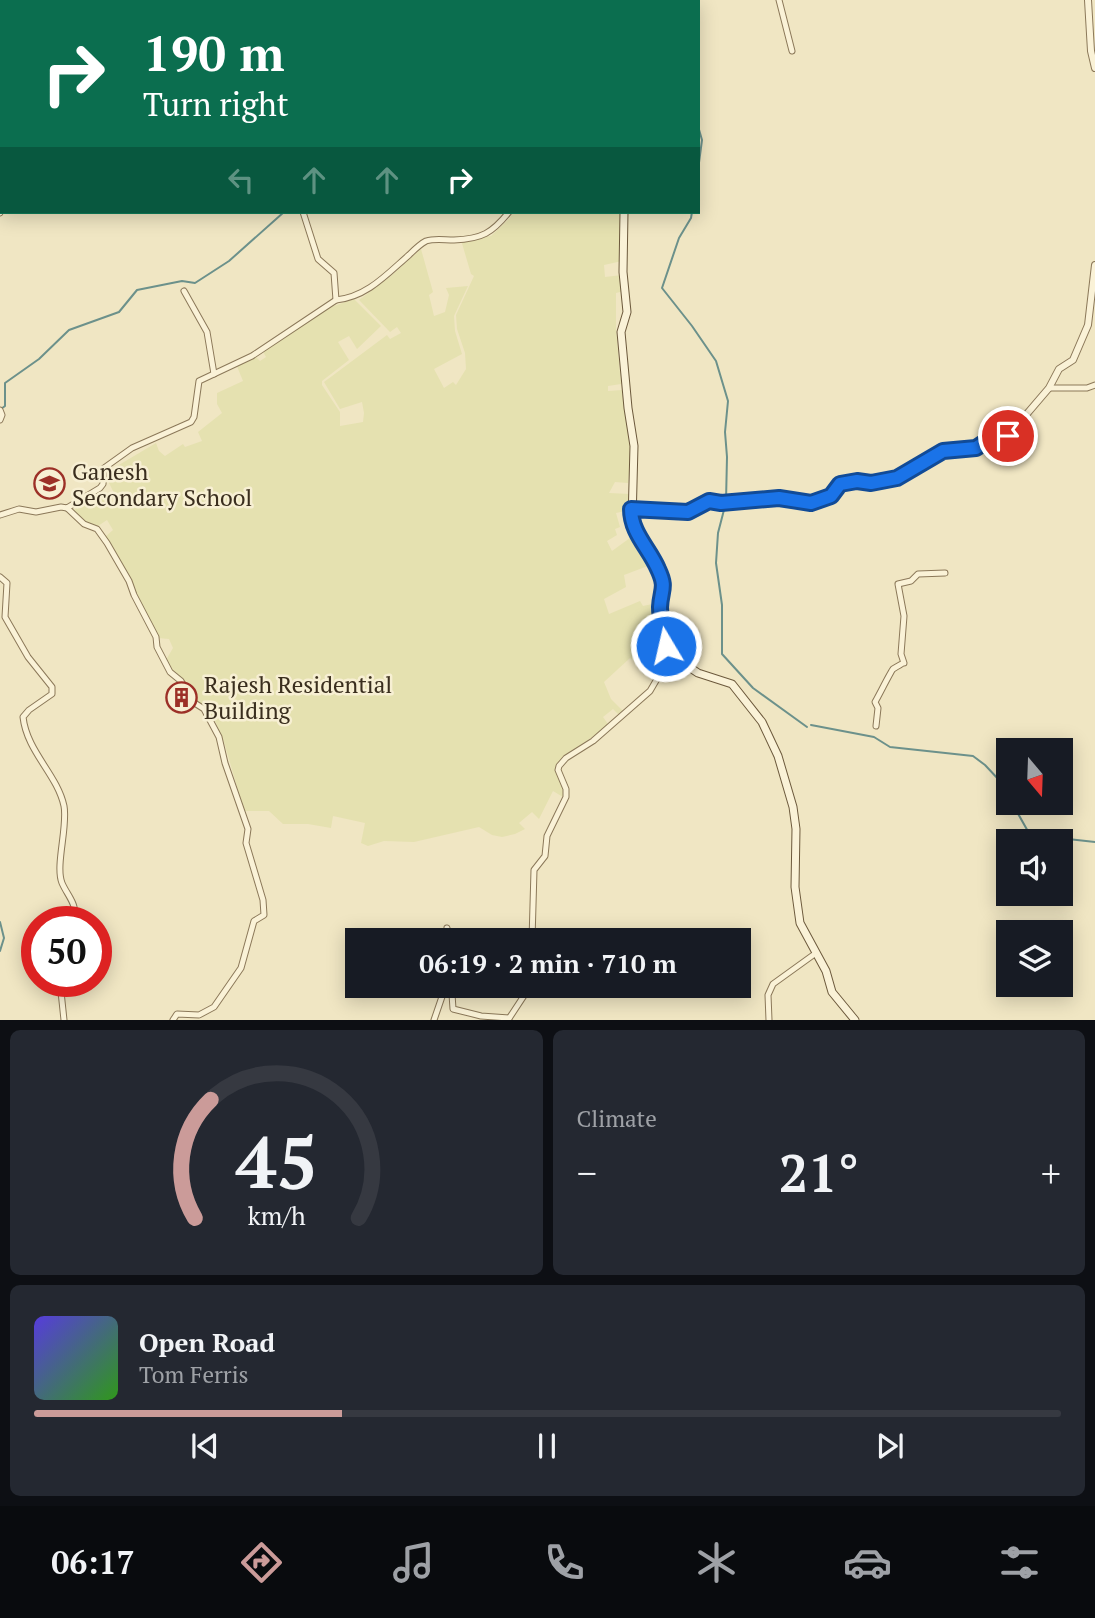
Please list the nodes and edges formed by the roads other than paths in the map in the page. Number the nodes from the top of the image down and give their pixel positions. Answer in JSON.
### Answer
{"nodes":[{"id":1,"x":779,"y":0,"type":"edge"},
{"id":2,"x":1088,"y":0,"type":"edge"},
{"id":3,"x":792,"y":51,"type":"dead end"},
{"id":4,"x":1095,"y":68,"type":"edge"},
{"id":5,"x":304,"y":214,"type":"edge"},
{"id":6,"x":508,"y":214,"type":"edge"},
{"id":7,"x":624,"y":214,"type":"edge"},
{"id":8,"x":1095,"y":265,"type":"edge"},
{"id":9,"x":184,"y":291,"type":"dead end"},
{"id":10,"x":336,"y":300,"type":"junction"},
{"id":11,"x":214,"y":374,"type":"junction"},
{"id":12,"x":1095,"y":385,"type":"edge"},
{"id":13,"x":1049,"y":388,"type":"junction"},
{"id":14,"x":67,"y":508,"type":"junction"},
{"id":15,"x":631,"y":509,"type":"junction"},
{"id":16,"x":0,"y":515,"type":"edge"},
{"id":17,"x":945,"y":573,"type":"dead end"},
{"id":18,"x":0,"y":577,"type":"edge"},
{"id":19,"x":671,"y":655,"type":"junction"},
{"id":20,"x":876,"y":726,"type":"dead end"},
{"id":21,"x":74,"y":906,"type":"edge"},
{"id":22,"x":532,"y":928,"type":"edge"},
{"id":23,"x":816,"y":953,"type":"junction"},
{"id":24,"x":63,"y":997,"type":"edge"},
{"id":25,"x":442,"y":998,"type":"edge"},
{"id":26,"x":452,"y":998,"type":"edge"},
{"id":27,"x":522,"y":998,"type":"edge"},
{"id":28,"x":509,"y":1018,"type":"edge"},
{"id":29,"x":64,"y":1020,"type":"edge"},
{"id":30,"x":173,"y":1020,"type":"edge"},
{"id":31,"x":434,"y":1020,"type":"edge"},
{"id":32,"x":769,"y":1020,"type":"edge"},
{"id":33,"x":855,"y":1020,"type":"edge"}],
"edges":[{"from":1,"to":3,"type":"street"},
{"from":2,"to":4,"type":"street"},
{"from":5,"to":10,"type":"street"},
{"from":6,"to":10,"type":"street"},
{"from":7,"to":15,"type":"main road"},
{"from":8,"to":13,"type":"street"},
{"from":9,"to":11,"type":"street"},
{"from":10,"to":11,"type":"street"},
{"from":11,"to":14,"type":"street"},
{"from":12,"to":13,"type":"street"},
{"from":13,"to":15,"type":"street"},
{"from":14,"to":16,"type":"street"},
{"from":14,"to":30,"type":"street"},
{"from":15,"to":19,"type":"main road"},
{"from":17,"to":20,"type":"street"},
{"from":18,"to":21,"type":"street"},
{"from":19,"to":22,"type":"street"},
{"from":19,"to":23,"type":"main road"},
{"from":23,"to":32,"type":"street"},
{"from":23,"to":33,"type":"main road"},
{"from":24,"to":29,"type":"street"},
{"from":25,"to":31,"type":"street"},
{"from":26,"to":28,"type":"street"},
{"from":27,"to":28,"type":"street"}]}
